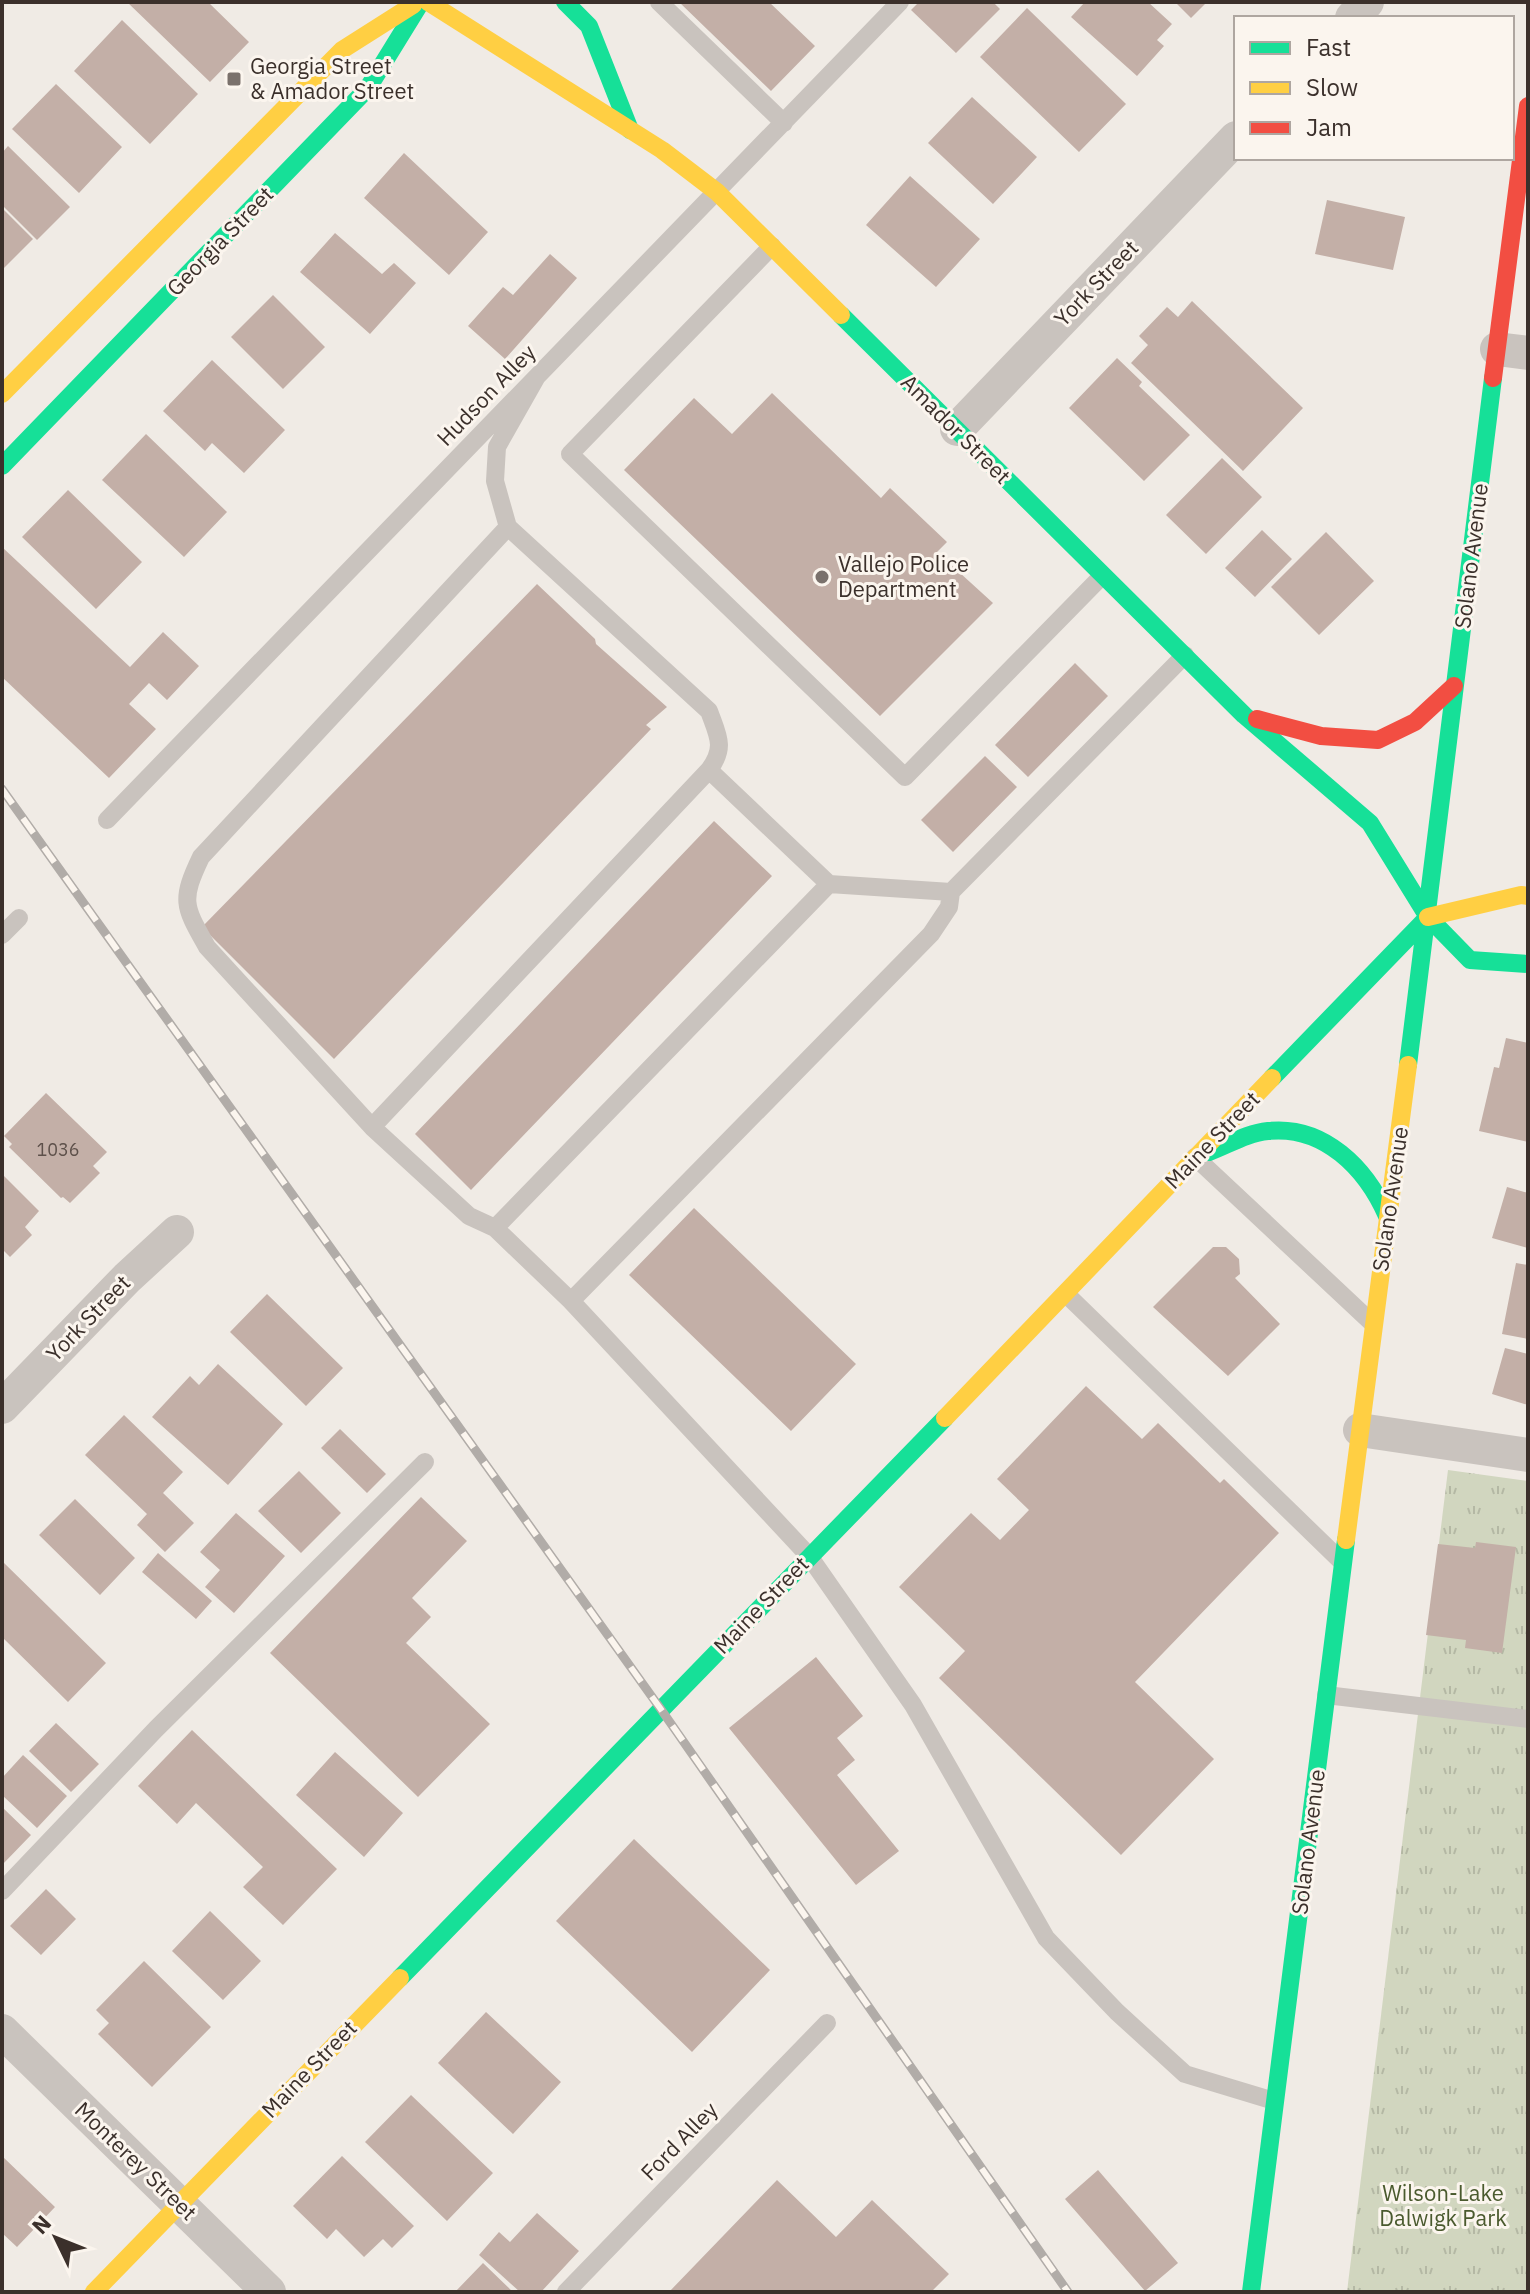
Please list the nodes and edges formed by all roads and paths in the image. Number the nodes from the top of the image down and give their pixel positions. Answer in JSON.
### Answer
{"nodes":[{"id":1,"x":420,"y":2,"type":"edge"},
{"id":2,"x":428,"y":2,"type":"edge"},
{"id":3,"x":565,"y":2,"type":"edge"},
{"id":4,"x":659,"y":2,"type":"edge"},
{"id":5,"x":900,"y":2,"type":"edge"},
{"id":6,"x":1528,"y":106,"type":"edge"},
{"id":7,"x":784,"y":123,"type":"junction"},
{"id":8,"x":630,"y":130,"type":"junction"},
{"id":9,"x":1234,"y":140,"type":"edge"},
{"id":10,"x":717,"y":192,"type":"junction"},
{"id":11,"x":772,"y":246,"type":"junction"},
{"id":12,"x":1512,"y":351,"type":"edge"},
{"id":13,"x":536,"y":378,"type":"junction"},
{"id":14,"x":2,"y":394,"type":"edge"},
{"id":15,"x":957,"y":429,"type":"junction"},
{"id":16,"x":2,"y":466,"type":"edge"},
{"id":17,"x":508,"y":527,"type":"junction"},
{"id":18,"x":1102,"y":576,"type":"junction"},
{"id":19,"x":1185,"y":655,"type":"junction"},
{"id":20,"x":1454,"y":686,"type":"junction"},
{"id":21,"x":1244,"y":715,"type":"junction"},
{"id":22,"x":709,"y":770,"type":"junction"},
{"id":23,"x":107,"y":820,"type":"dead end"},
{"id":24,"x":829,"y":884,"type":"junction"},
{"id":25,"x":951,"y":892,"type":"junction"},
{"id":26,"x":1528,"y":896,"type":"edge"},
{"id":27,"x":1428,"y":917,"type":"junction"},
{"id":28,"x":19,"y":918,"type":"dead end"},
{"id":29,"x":2,"y":935,"type":"edge"},
{"id":30,"x":1528,"y":964,"type":"edge"},
{"id":31,"x":372,"y":1127,"type":"junction"},
{"id":32,"x":1195,"y":1157,"type":"junction"},
{"id":33,"x":1387,"y":1216,"type":"junction"},
{"id":34,"x":495,"y":1228,"type":"junction"},
{"id":35,"x":177,"y":1232,"type":"dead end"},
{"id":36,"x":1066,"y":1294,"type":"junction"},
{"id":37,"x":571,"y":1301,"type":"junction"},
{"id":38,"x":1374,"y":1324,"type":"junction"},
{"id":39,"x":2,"y":1407,"type":"edge"},
{"id":40,"x":1360,"y":1430,"type":"junction"},
{"id":41,"x":1528,"y":1455,"type":"edge"},
{"id":42,"x":425,"y":1462,"type":"dead end"},
{"id":43,"x":809,"y":1556,"type":"junction"},
{"id":44,"x":1343,"y":1564,"type":"junction"},
{"id":45,"x":1326,"y":1695,"type":"junction"},
{"id":46,"x":1528,"y":1719,"type":"edge"},
{"id":47,"x":2,"y":1891,"type":"edge"},
{"id":48,"x":827,"y":2023,"type":"dead end"},
{"id":49,"x":2,"y":2031,"type":"edge"},
{"id":50,"x":1275,"y":2101,"type":"junction"},
{"id":51,"x":179,"y":2203,"type":"junction"},
{"id":52,"x":94,"y":2292,"type":"edge"},
{"id":53,"x":269,"y":2292,"type":"edge"},
{"id":54,"x":566,"y":2292,"type":"edge"},
{"id":55,"x":1251,"y":2292,"type":"edge"}],
"edges":[{"from":1,"to":14,"type":"main road","name":"Georgia Street"},
{"from":1,"to":16,"type":"main road","name":"Georgia Street"},
{"from":2,"to":8,"type":"main road","name":"Amador Street"},
{"from":3,"to":8,"type":"main road"},
{"from":4,"to":7,"type":"lane"},
{"from":5,"to":7,"type":"lane","name":"Hudson Alley"},
{"from":6,"to":12,"type":"main road","name":"Solano Avenue"},
{"from":7,"to":10,"type":"lane","name":"Hudson Alley"},
{"from":8,"to":10,"type":"main road","name":"Amador Street"},
{"from":9,"to":15,"type":"street","name":"York Street"},
{"from":10,"to":11,"type":"main road","name":"Amador Street"},
{"from":10,"to":13,"type":"lane","name":"Hudson Alley"},
{"from":11,"to":15,"type":"main road","name":"Amador Street"},
{"from":11,"to":18,"type":"lane"},
{"from":12,"to":20,"type":"main road","name":"Solano Avenue"},
{"from":13,"to":17,"type":"lane"},
{"from":13,"to":23,"type":"lane","name":"Hudson Alley"},
{"from":15,"to":18,"type":"main road","name":"Amador Street"},
{"from":17,"to":22,"type":"lane"},
{"from":17,"to":31,"type":"lane"},
{"from":18,"to":19,"type":"main road","name":"Amador Street"},
{"from":19,"to":21,"type":"main road","name":"Amador Street"},
{"from":19,"to":25,"type":"lane"},
{"from":20,"to":21,"type":"main road"},
{"from":20,"to":27,"type":"main road","name":"Solano Avenue"},
{"from":21,"to":27,"type":"main road","name":"Amador Street"},
{"from":22,"to":24,"type":"lane"},
{"from":22,"to":31,"type":"lane"},
{"from":24,"to":25,"type":"lane"},
{"from":24,"to":34,"type":"lane"},
{"from":25,"to":37,"type":"lane"},
{"from":26,"to":27,"type":"main road"},
{"from":27,"to":30,"type":"main road","name":"Amador Street"},
{"from":27,"to":32,"type":"main road","name":"Maine Street"},
{"from":27,"to":33,"type":"main road","name":"Solano Avenue"},
{"from":28,"to":29,"type":"lane"},
{"from":31,"to":34,"type":"lane"},
{"from":32,"to":33,"type":"main road"},
{"from":32,"to":36,"type":"main road","name":"Maine Street"},
{"from":32,"to":38,"type":"lane"},
{"from":33,"to":38,"type":"main road","name":"Solano Avenue"},
{"from":34,"to":37,"type":"lane"},
{"from":35,"to":39,"type":"street","name":"York Street"},
{"from":36,"to":43,"type":"main road","name":"Maine Street"},
{"from":36,"to":44,"type":"lane"},
{"from":37,"to":43,"type":"lane"},
{"from":38,"to":40,"type":"main road","name":"Solano Avenue"},
{"from":40,"to":41,"type":"street"},
{"from":40,"to":44,"type":"main road","name":"Solano Avenue"},
{"from":42,"to":47,"type":"lane"},
{"from":43,"to":50,"type":"lane"},
{"from":43,"to":51,"type":"main road","name":"Maine Street"},
{"from":44,"to":45,"type":"main road","name":"Solano Avenue"},
{"from":45,"to":46,"type":"lane"},
{"from":45,"to":50,"type":"main road","name":"Solano Avenue"},
{"from":48,"to":54,"type":"lane","name":"Ford Alley"},
{"from":49,"to":51,"type":"street","name":"Monterey Street"},
{"from":50,"to":55,"type":"main road","name":"Solano Avenue"},
{"from":51,"to":52,"type":"main road","name":"Maine Street"},
{"from":51,"to":53,"type":"street","name":"Monterey Street"}]}
